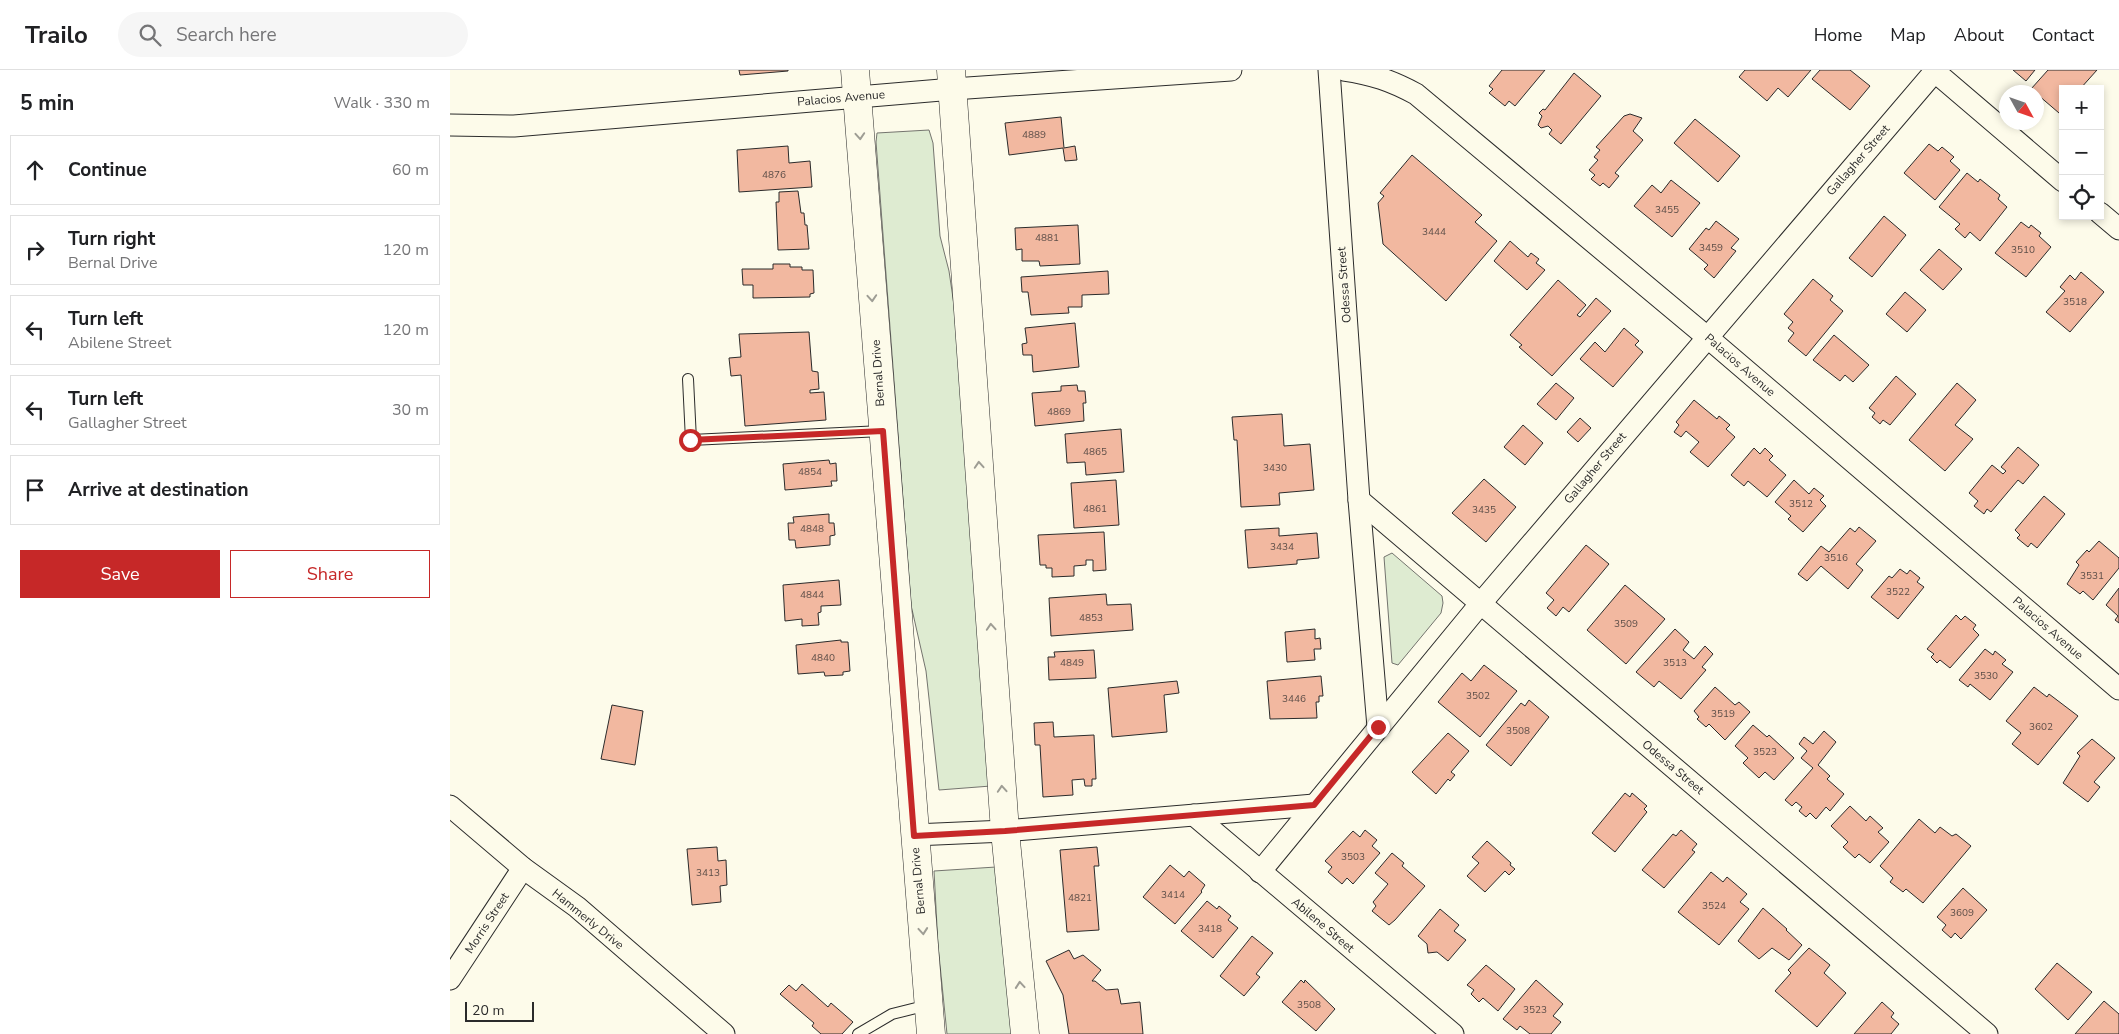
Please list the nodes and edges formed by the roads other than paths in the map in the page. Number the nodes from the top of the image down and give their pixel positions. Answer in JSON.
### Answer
{"nodes":[{"id":1,"x":855,"y":70,"type":"edge"},
{"id":2,"x":1231,"y":70,"type":"edge"},
{"id":3,"x":1329,"y":70,"type":"edge"},
{"id":4,"x":1344,"y":70,"type":"edge"},
{"id":5,"x":1934,"y":70,"type":"edge"},
{"id":6,"x":952,"y":80,"type":"edge"},
{"id":7,"x":857,"y":97,"type":"junction"},
{"id":8,"x":450,"y":125,"type":"edge"},
{"id":9,"x":2059,"y":178,"type":"edge"},
{"id":10,"x":2104,"y":216,"type":"edge"},
{"id":11,"x":2119,"y":229,"type":"edge"},
{"id":12,"x":1707,"y":337,"type":"junction"},
{"id":13,"x":688,"y":380,"type":"dead end"},
{"id":14,"x":883,"y":431,"type":"junction"},
{"id":15,"x":1359,"y":500,"type":"junction"},
{"id":16,"x":1481,"y":603,"type":"junction"},
{"id":17,"x":2119,"y":689,"type":"edge"},
{"id":18,"x":1378,"y":727,"type":"junction"},
{"id":19,"x":1314,"y":805,"type":"junction"},
{"id":20,"x":450,"y":806,"type":"edge"},
{"id":21,"x":1194,"y":815,"type":"junction"},
{"id":22,"x":1005,"y":831,"type":"junction"},
{"id":23,"x":914,"y":836,"type":"junction"},
{"id":24,"x":523,"y":868,"type":"junction"},
{"id":25,"x":1260,"y":872,"type":"junction"},
{"id":26,"x":450,"y":979,"type":"edge"},
{"id":27,"x":929,"y":1004,"type":"junction"},
{"id":28,"x":724,"y":1034,"type":"edge"},
{"id":29,"x":858,"y":1034,"type":"edge"},
{"id":30,"x":931,"y":1034,"type":"edge"},
{"id":31,"x":1025,"y":1034,"type":"edge"},
{"id":32,"x":1453,"y":1034,"type":"edge"},
{"id":33,"x":1987,"y":1034,"type":"edge"}],
"edges":[{"from":1,"to":7,"type":"street","name":"Bernal Drive"},
{"from":2,"to":6,"type":"street","name":"Palacios Avenue"},
{"from":3,"to":15,"type":"street","name":"Odessa Street"},
{"from":4,"to":12,"type":"street","name":"Palacios Avenue"},
{"from":5,"to":9,"type":"street"},
{"from":5,"to":12,"type":"street","name":"Gallagher Street"},
{"from":6,"to":7,"type":"street","name":"Palacios Avenue"},
{"from":22,"to":6,"type":"street","one_way":true},
{"from":7,"to":8,"type":"street","name":"Palacios Avenue"},
{"from":7,"to":14,"type":"street","name":"Bernal Drive","one_way":true},
{"from":10,"to":11,"type":"street"},
{"from":12,"to":16,"type":"street","name":"Gallagher Street"},
{"from":12,"to":17,"type":"street","name":"Palacios Avenue"},
{"from":13,"to":14,"type":"lane"},
{"from":14,"to":23,"type":"street","name":"Bernal Drive"},
{"from":15,"to":16,"type":"street","name":"Odessa Street"},
{"from":15,"to":18,"type":"street","name":"Odessa Street"},
{"from":16,"to":18,"type":"street","name":"Gallagher Street"},
{"from":16,"to":33,"type":"street","name":"Odessa Street"},
{"from":18,"to":19,"type":"street","name":"Gallagher Street"},
{"from":19,"to":21,"type":"street"},
{"from":19,"to":25,"type":"street","name":"Gallagher Street"},
{"from":20,"to":24,"type":"street","name":"Hammerly Drive"},
{"from":21,"to":22,"type":"street"},
{"from":21,"to":25,"type":"street","name":"Abilene Street"},
{"from":22,"to":23,"type":"street"},
{"from":31,"to":22,"type":"street","one_way":true},
{"from":23,"to":27,"type":"street","name":"Bernal Drive","one_way":true},
{"from":24,"to":26,"type":"street","name":"Morris Street"},
{"from":24,"to":28,"type":"street","name":"Hammerly Drive"},
{"from":25,"to":32,"type":"street","name":"Abilene Street"},
{"from":27,"to":29,"type":"lane"},
{"from":27,"to":30,"type":"street","name":"Bernal Drive"}]}
